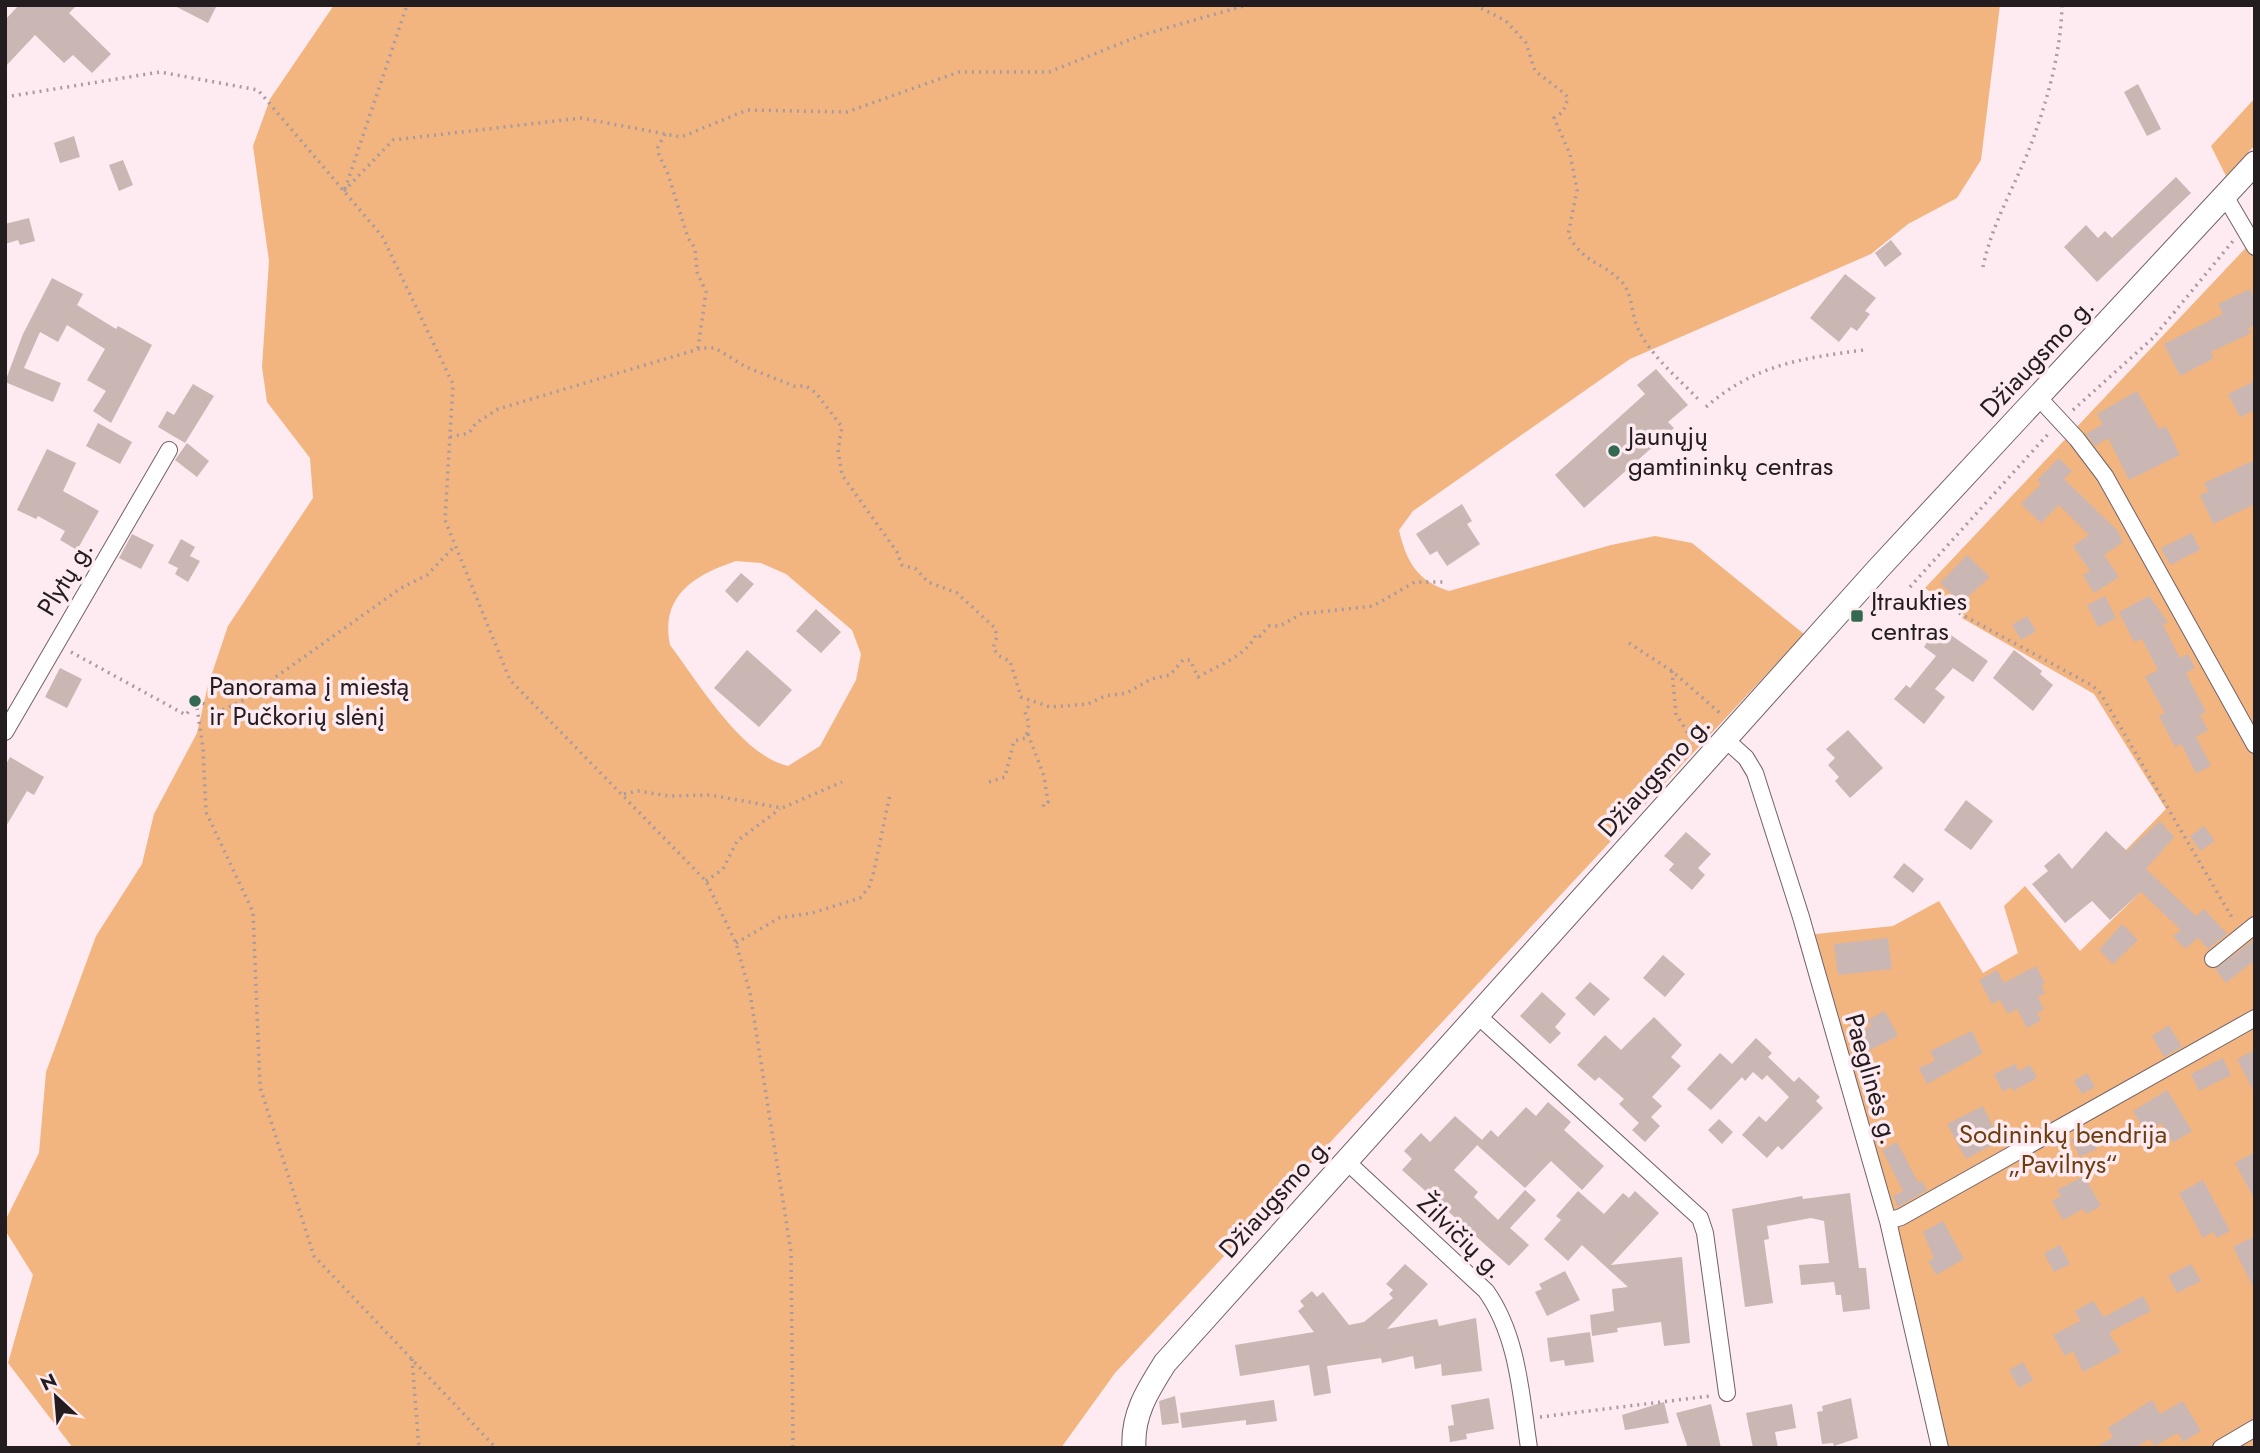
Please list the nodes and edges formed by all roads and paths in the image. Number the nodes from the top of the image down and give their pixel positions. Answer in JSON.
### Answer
{"nodes":[{"id":1,"x":407,"y":5,"type":"edge"},
{"id":2,"x":1247,"y":5,"type":"edge"},
{"id":3,"x":1475,"y":5,"type":"edge"},
{"id":4,"x":2062,"y":5,"type":"edge"},
{"id":5,"x":5,"y":97,"type":"edge"},
{"id":6,"x":664,"y":134,"type":"junction"},
{"id":7,"x":2255,"y":163,"type":"edge"},
{"id":8,"x":344,"y":191,"type":"junction"},
{"id":9,"x":2225,"y":196,"type":"junction"},
{"id":10,"x":2244,"y":229,"type":"junction"},
{"id":11,"x":2255,"y":247,"type":"edge"},
{"id":12,"x":1983,"y":267,"type":"dead end"},
{"id":13,"x":698,"y":348,"type":"junction"},
{"id":14,"x":1864,"y":350,"type":"dead end"},
{"id":15,"x":2038,"y":397,"type":"junction"},
{"id":16,"x":1698,"y":399,"type":"dead end"},
{"id":17,"x":1706,"y":407,"type":"dead end"},
{"id":18,"x":2060,"y":421,"type":"junction"},
{"id":19,"x":450,"y":436,"type":"junction"},
{"id":20,"x":169,"y":450,"type":"dead end"},
{"id":21,"x":455,"y":546,"type":"junction"},
{"id":22,"x":1444,"y":582,"type":"dead end"},
{"id":23,"x":1910,"y":587,"type":"dead end"},
{"id":24,"x":1959,"y":613,"type":"dead end"},
{"id":25,"x":55,"y":643,"type":"junction"},
{"id":26,"x":1629,"y":643,"type":"dead end"},
{"id":27,"x":1672,"y":671,"type":"junction"},
{"id":28,"x":196,"y":701,"type":"junction"},
{"id":29,"x":1031,"y":702,"type":"junction"},
{"id":30,"x":5,"y":732,"type":"edge"},
{"id":31,"x":1731,"y":732,"type":"junction"},
{"id":32,"x":1028,"y":734,"type":"junction"},
{"id":33,"x":2255,"y":745,"type":"edge"},
{"id":34,"x":1707,"y":758,"type":"junction"},
{"id":35,"x":842,"y":782,"type":"dead end"},
{"id":36,"x":989,"y":782,"type":"dead end"},
{"id":37,"x":623,"y":794,"type":"junction"},
{"id":38,"x":890,"y":794,"type":"dead end"},
{"id":39,"x":782,"y":808,"type":"junction"},
{"id":40,"x":1043,"y":809,"type":"dead end"},
{"id":41,"x":706,"y":881,"type":"junction"},
{"id":42,"x":2248,"y":930,"type":"edge"},
{"id":43,"x":736,"y":943,"type":"junction"},
{"id":44,"x":2213,"y":959,"type":"dead end"},
{"id":45,"x":1476,"y":1014,"type":"junction"},
{"id":46,"x":2255,"y":1018,"type":"edge"},
{"id":47,"x":1345,"y":1160,"type":"junction"},
{"id":48,"x":1888,"y":1220,"type":"junction"},
{"id":49,"x":412,"y":1359,"type":"junction"},
{"id":50,"x":1727,"y":1393,"type":"joint"},
{"id":51,"x":1524,"y":1418,"type":"junction"},
{"id":52,"x":2255,"y":1429,"type":"edge"},
{"id":53,"x":419,"y":1448,"type":"edge"},
{"id":54,"x":496,"y":1448,"type":"edge"},
{"id":55,"x":793,"y":1448,"type":"edge"},
{"id":56,"x":1134,"y":1448,"type":"edge"},
{"id":57,"x":1529,"y":1448,"type":"edge"},
{"id":58,"x":1940,"y":1448,"type":"edge"},
{"id":59,"x":2221,"y":1448,"type":"edge"}],
"edges":[{"from":1,"to":8,"type":"path"},
{"from":2,"to":6,"type":"path"},
{"from":3,"to":16,"type":"path"},
{"from":4,"to":12,"type":"path"},
{"from":5,"to":8,"type":"path"},
{"from":6,"to":8,"type":"path"},
{"from":6,"to":13,"type":"path"},
{"from":7,"to":9,"type":"street","name":"Džiaugsmo g."},
{"from":8,"to":19,"type":"path"},
{"from":9,"to":10,"type":"street"},
{"from":9,"to":15,"type":"street","name":"Džiaugsmo g."},
{"from":10,"to":11,"type":"street"},
{"from":10,"to":18,"type":"path"},
{"from":13,"to":19,"type":"path"},
{"from":13,"to":29,"type":"path"},
{"from":14,"to":17,"type":"path"},
{"from":15,"to":18,"type":"street"},
{"from":15,"to":31,"type":"street","name":"Džiaugsmo g."},
{"from":18,"to":23,"type":"path"},
{"from":18,"to":33,"type":"street"},
{"from":19,"to":21,"type":"path"},
{"from":20,"to":25,"type":"street","name":"Plytų g."},
{"from":21,"to":28,"type":"path"},
{"from":21,"to":37,"type":"path"},
{"from":22,"to":29,"type":"path"},
{"from":24,"to":42,"type":"path"},
{"from":25,"to":28,"type":"path"},
{"from":25,"to":30,"type":"street","name":"Plytų g."},
{"from":26,"to":27,"type":"path"},
{"from":27,"to":31,"type":"path"},
{"from":27,"to":34,"type":"path"},
{"from":28,"to":49,"type":"path"},
{"from":29,"to":32,"type":"path"},
{"from":31,"to":34,"type":"street","name":"Džiaugsmo g."},
{"from":31,"to":48,"type":"street","name":"Paeglinės g."},
{"from":32,"to":36,"type":"path"},
{"from":32,"to":40,"type":"path"},
{"from":34,"to":45,"type":"street","name":"Džiaugsmo g."},
{"from":35,"to":39,"type":"path"},
{"from":37,"to":39,"type":"path"},
{"from":37,"to":41,"type":"path"},
{"from":38,"to":43,"type":"path"},
{"from":39,"to":41,"type":"path"},
{"from":41,"to":43,"type":"path"},
{"from":42,"to":44,"type":"street"},
{"from":43,"to":55,"type":"path"},
{"from":45,"to":47,"type":"street","name":"Džiaugsmo g."},
{"from":45,"to":50,"type":"street"},
{"from":46,"to":48,"type":"street"},
{"from":47,"to":51,"type":"street","name":"Žilvičių g."},
{"from":47,"to":56,"type":"street","name":"Džiaugsmo g."},
{"from":48,"to":58,"type":"street","name":"Paeglinės g."},
{"from":49,"to":53,"type":"path"},
{"from":49,"to":54,"type":"path"},
{"from":50,"to":51,"type":"path"},
{"from":51,"to":57,"type":"street","name":"Žilvičių g."},
{"from":52,"to":59,"type":"street"}]}
